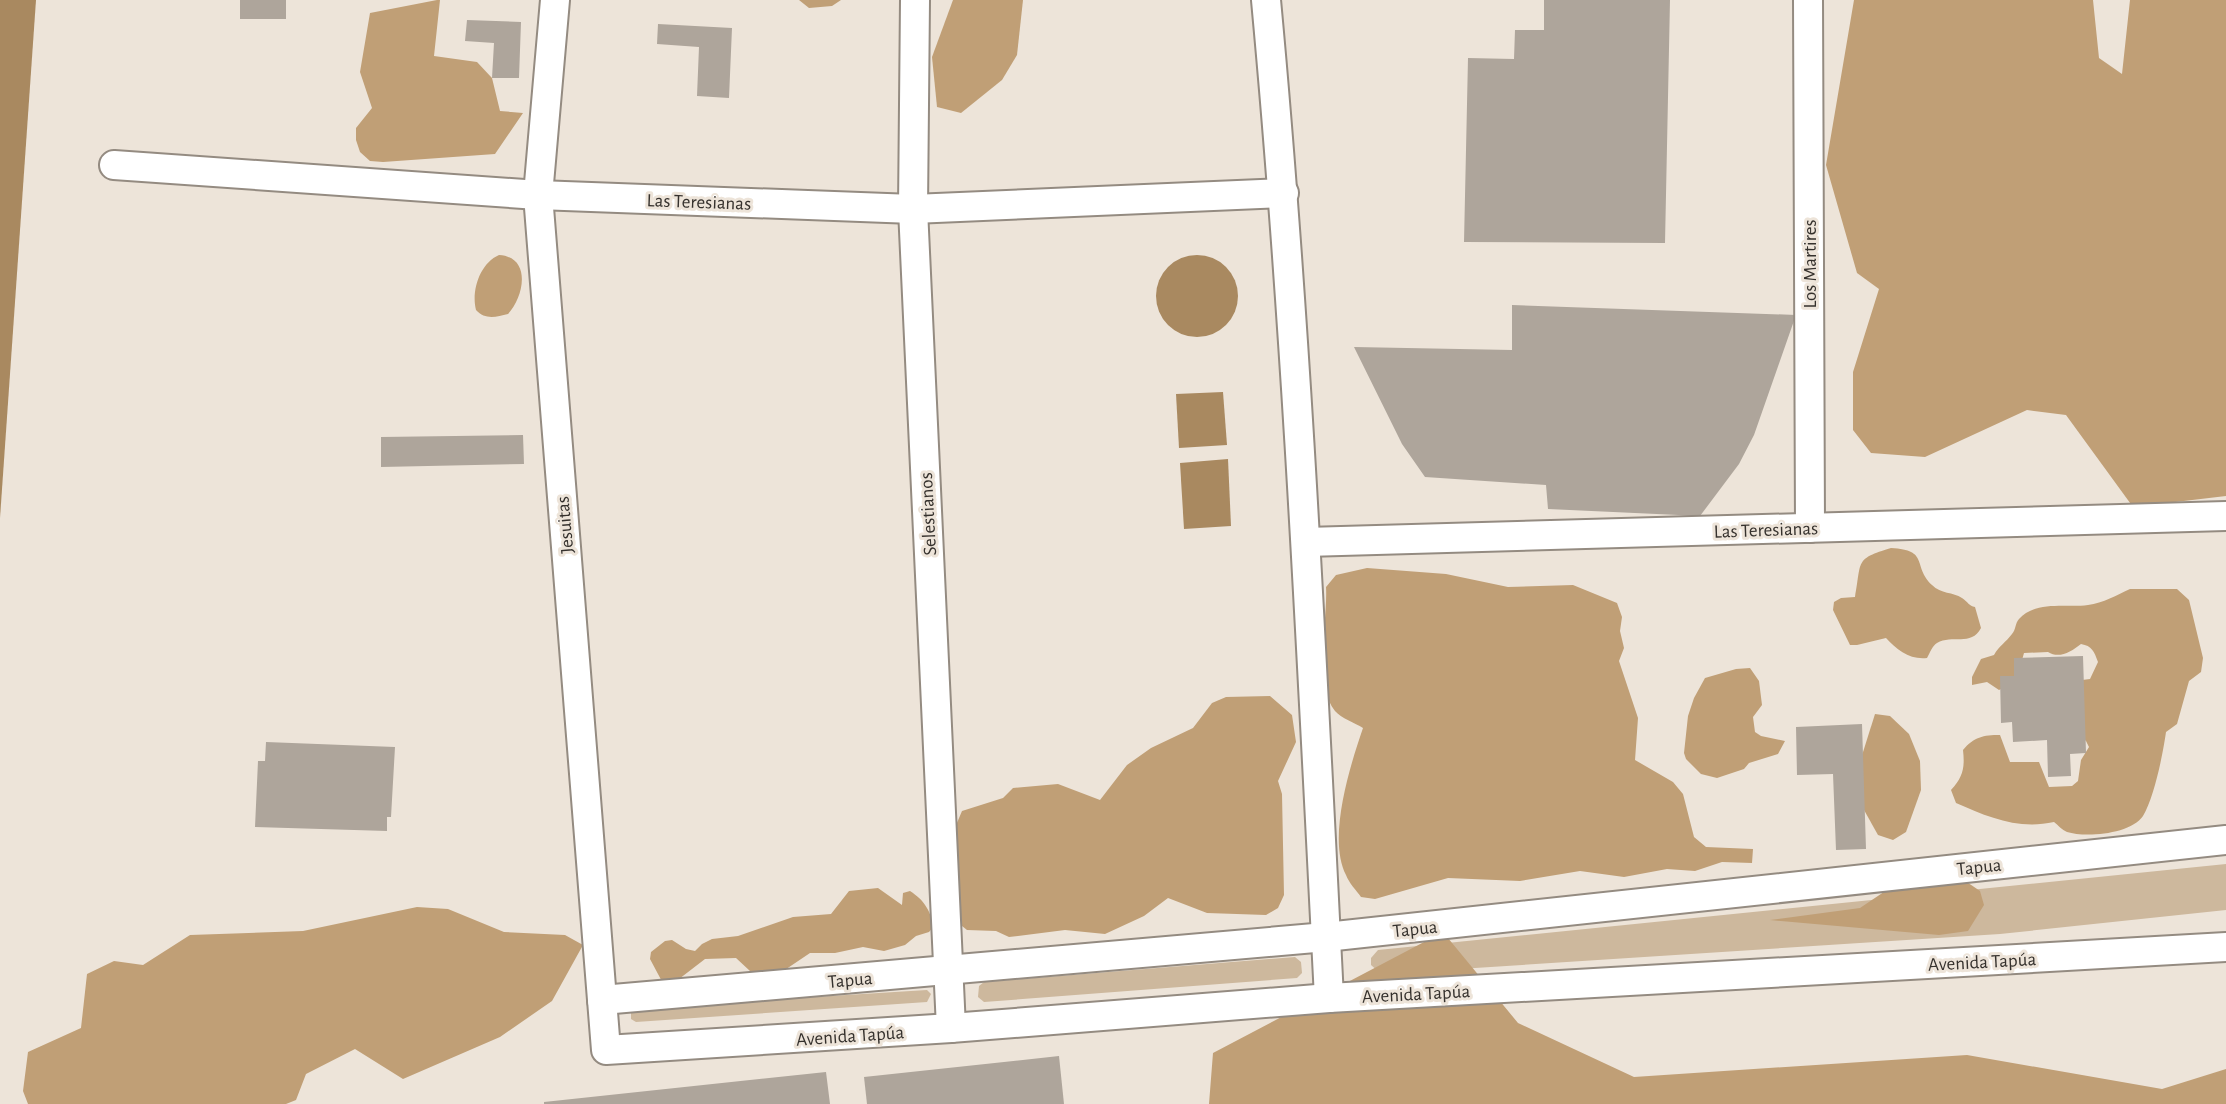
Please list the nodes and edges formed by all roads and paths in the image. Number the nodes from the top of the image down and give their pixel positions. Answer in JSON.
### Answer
{"nodes":[{"id":1,"x":555,"y":0,"type":"edge"},
{"id":2,"x":915,"y":0,"type":"edge"},
{"id":3,"x":1266,"y":0,"type":"edge"},
{"id":4,"x":1808,"y":0,"type":"edge"},
{"id":5,"x":114,"y":165,"type":"dead end"},
{"id":6,"x":1284,"y":193,"type":"junction"},
{"id":7,"x":538,"y":195,"type":"junction"},
{"id":8,"x":913,"y":209,"type":"junction"},
{"id":9,"x":2226,"y":516,"type":"edge"},
{"id":10,"x":1810,"y":528,"type":"junction"},
{"id":11,"x":1306,"y":542,"type":"junction"},
{"id":12,"x":2226,"y":839,"type":"edge"},
{"id":13,"x":1326,"y":937,"type":"junction"},
{"id":14,"x":2226,"y":947,"type":"edge"},
{"id":15,"x":949,"y":971,"type":"junction"},
{"id":16,"x":1329,"y":998,"type":"junction"},
{"id":17,"x":602,"y":1000,"type":"junction"},
{"id":18,"x":951,"y":1028,"type":"junction"},
{"id":19,"x":606,"y":1049,"type":"joint"}],
"edges":[{"from":1,"to":7,"type":"street","name":"Jesuitas"},
{"from":2,"to":8,"type":"street","name":"Selestianos"},
{"from":3,"to":6,"type":"street"},
{"from":4,"to":10,"type":"street","name":"Los Martires"},
{"from":5,"to":7,"type":"street","name":"Las Teresianas"},
{"from":6,"to":8,"type":"street","name":"Las Teresianas"},
{"from":6,"to":11,"type":"street"},
{"from":7,"to":8,"type":"street","name":"Las Teresianas"},
{"from":7,"to":17,"type":"street","name":"Jesuitas"},
{"from":8,"to":15,"type":"street","name":"Selestianos"},
{"from":9,"to":10,"type":"street","name":"Las Teresianas"},
{"from":10,"to":11,"type":"street","name":"Las Teresianas"},
{"from":11,"to":13,"type":"street"},
{"from":12,"to":13,"type":"street","name":"Tapua"},
{"from":13,"to":15,"type":"street","name":"Tapua"},
{"from":13,"to":16,"type":"street"},
{"from":14,"to":16,"type":"street","name":"Avenida Tapúa"},
{"from":15,"to":17,"type":"street","name":"Tapua"},
{"from":15,"to":18,"type":"street","name":"Selestianos"},
{"from":16,"to":18,"type":"street","name":"Avenida Tapúa"},
{"from":17,"to":19,"type":"street","name":"Jesuitas"},
{"from":18,"to":19,"type":"street","name":"Avenida Tapúa"}]}
